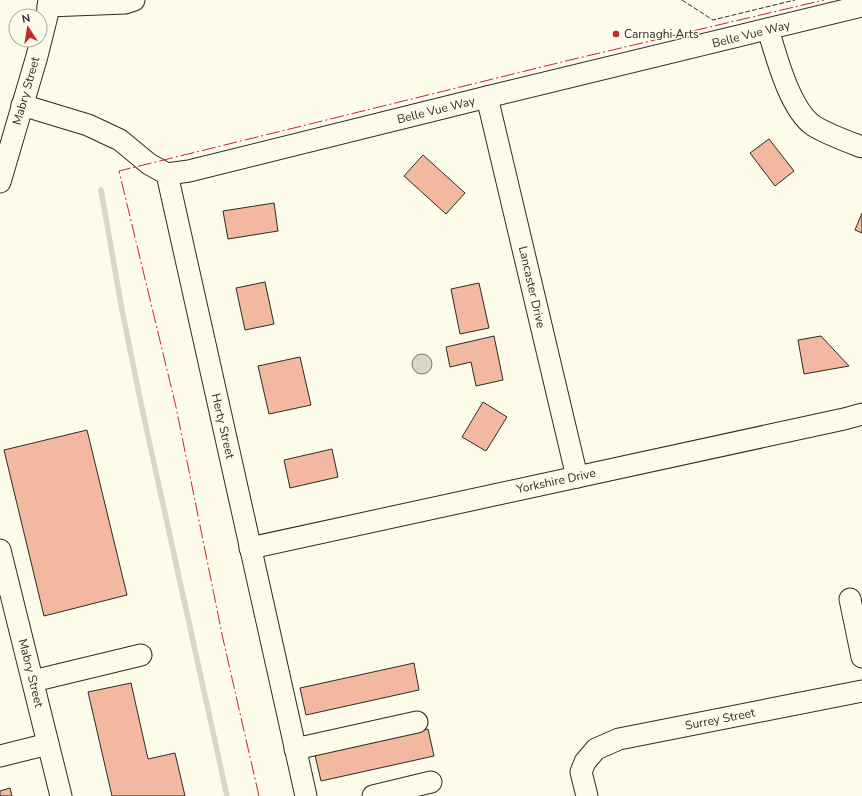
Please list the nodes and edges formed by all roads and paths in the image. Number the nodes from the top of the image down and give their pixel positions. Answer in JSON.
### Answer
{"nodes":[{"id":1,"x":134,"y":0,"type":"edge"},
{"id":2,"x":48,"y":3,"type":"edge"},
{"id":3,"x":862,"y":6,"type":"edge"},
{"id":4,"x":768,"y":29,"type":"junction"},
{"id":5,"x":487,"y":97,"type":"junction"},
{"id":6,"x":22,"y":105,"type":"junction"},
{"id":7,"x":862,"y":147,"type":"edge"},
{"id":8,"x":167,"y":174,"type":"junction"},
{"id":9,"x":0,"y":182,"type":"edge"},
{"id":10,"x":862,"y":414,"type":"edge"},
{"id":11,"x":577,"y":477,"type":"junction"},
{"id":12,"x":250,"y":548,"type":"junction"},
{"id":13,"x":0,"y":550,"type":"edge"},
{"id":14,"x":3,"y":573,"type":"edge"},
{"id":15,"x":850,"y":599,"type":"dead end"},
{"id":16,"x":142,"y":655,"type":"dead end"},
{"id":17,"x":862,"y":657,"type":"edge"},
{"id":18,"x":33,"y":681,"type":"junction"},
{"id":19,"x":862,"y":691,"type":"edge"},
{"id":20,"x":417,"y":722,"type":"dead end"},
{"id":21,"x":48,"y":744,"type":"junction"},
{"id":22,"x":295,"y":749,"type":"junction"},
{"id":23,"x":0,"y":756,"type":"edge"},
{"id":24,"x":431,"y":782,"type":"dead end"},
{"id":25,"x":61,"y":796,"type":"edge"},
{"id":26,"x":306,"y":796,"type":"edge"},
{"id":27,"x":373,"y":796,"type":"edge"},
{"id":28,"x":587,"y":796,"type":"edge"}],
"edges":[{"from":1,"to":2,"type":"street"},
{"from":2,"to":6,"type":"street","name":"Mabry Street"},
{"from":3,"to":4,"type":"street","name":"Belle Vue Way"},
{"from":4,"to":5,"type":"street","name":"Belle Vue Way"},
{"from":4,"to":7,"type":"street"},
{"from":5,"to":8,"type":"street","name":"Belle Vue Way"},
{"from":5,"to":11,"type":"street","name":"Lancaster Drive"},
{"from":6,"to":8,"type":"street"},
{"from":6,"to":9,"type":"street","name":"Mabry Street"},
{"from":8,"to":12,"type":"street","name":"Herty Street"},
{"from":10,"to":11,"type":"street","name":"Yorkshire Drive"},
{"from":11,"to":12,"type":"street","name":"Yorkshire Drive"},
{"from":12,"to":22,"type":"street","name":"Herty Street"},
{"from":13,"to":14,"type":"street","name":"Mabry Street"},
{"from":14,"to":18,"type":"street","name":"Mabry Street"},
{"from":15,"to":17,"type":"street"},
{"from":16,"to":18,"type":"street"},
{"from":18,"to":21,"type":"street","name":"Mabry Street"},
{"from":19,"to":28,"type":"street","name":"Surrey Street"},
{"from":20,"to":22,"type":"street"},
{"from":21,"to":23,"type":"street"},
{"from":21,"to":25,"type":"street","name":"Mabry Street"},
{"from":22,"to":26,"type":"street","name":"Herty Street"},
{"from":24,"to":27,"type":"street"}]}
